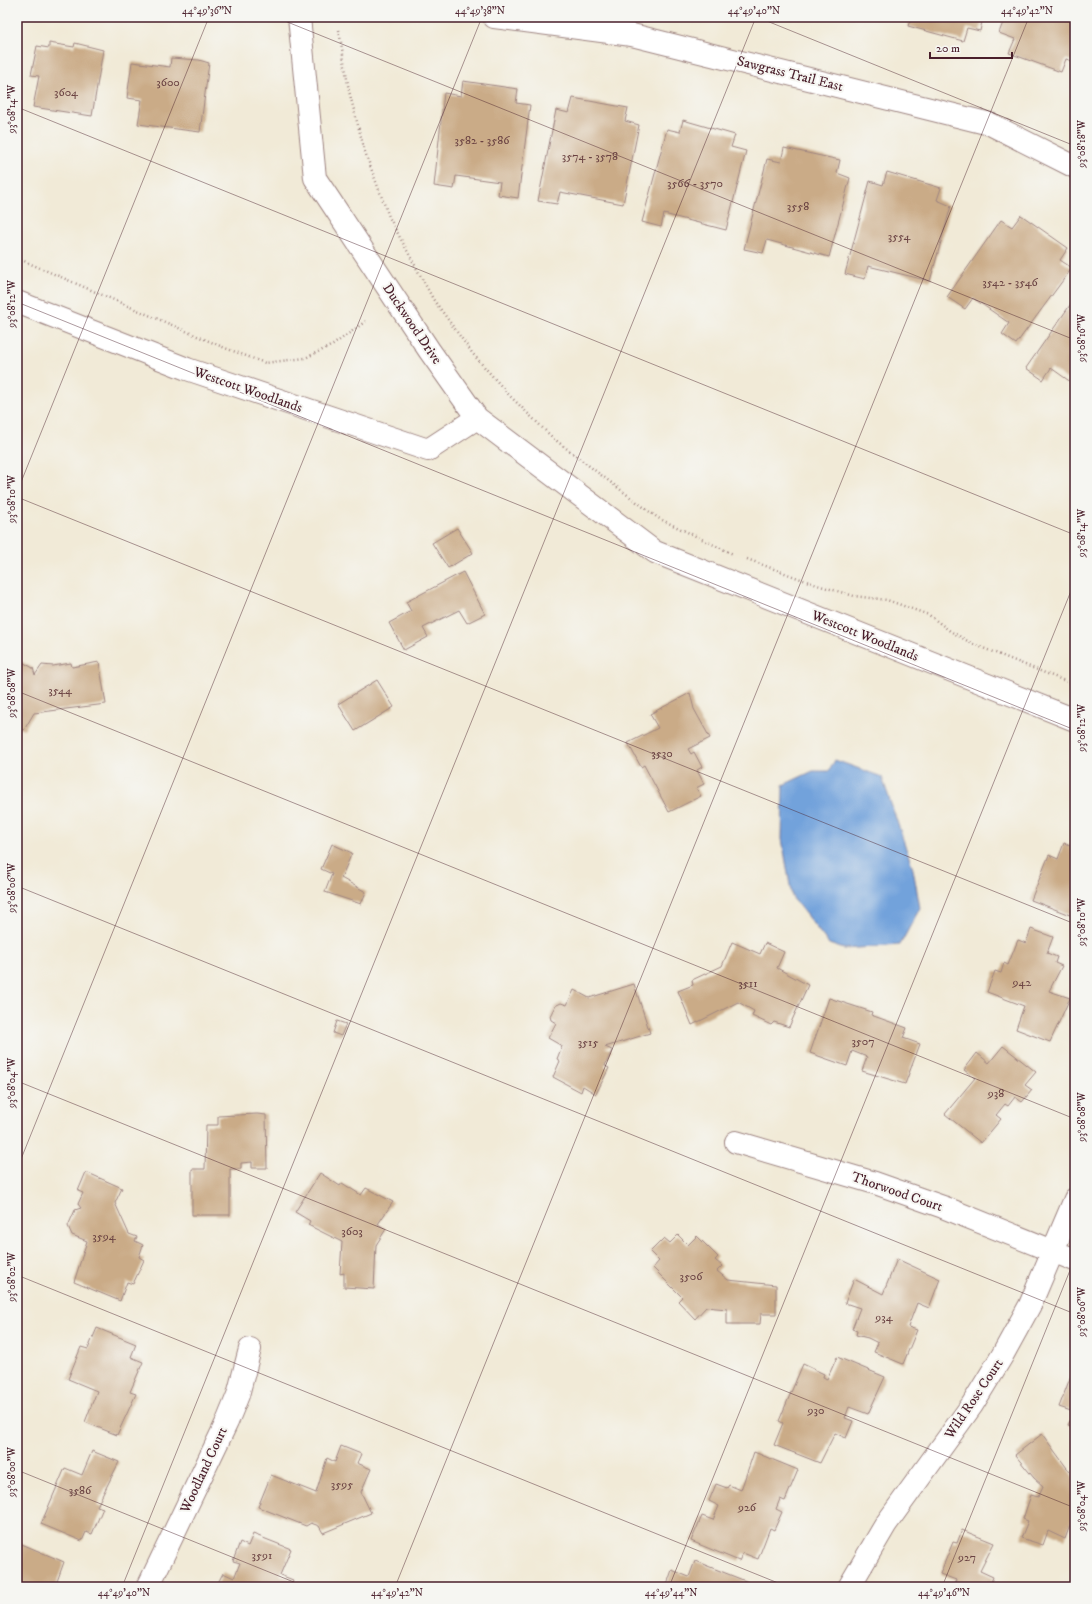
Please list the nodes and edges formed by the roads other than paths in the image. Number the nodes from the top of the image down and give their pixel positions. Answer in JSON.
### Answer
{"nodes":[{"id":1,"x":299,"y":17,"type":"edge"},
{"id":2,"x":494,"y":17,"type":"edge"},
{"id":3,"x":1075,"y":167,"type":"edge"},
{"id":4,"x":17,"y":302,"type":"edge"},
{"id":5,"x":477,"y":418,"type":"junction"},
{"id":6,"x":655,"y":552,"type":"joint"},
{"id":7,"x":1075,"y":720,"type":"edge"},
{"id":8,"x":736,"y":1142,"type":"dead end"},
{"id":9,"x":1075,"y":1199,"type":"edge"},
{"id":10,"x":1054,"y":1251,"type":"junction"},
{"id":11,"x":1075,"y":1260,"type":"edge"},
{"id":12,"x":250,"y":1349,"type":"dead end"},
{"id":13,"x":148,"y":1587,"type":"edge"},
{"id":14,"x":849,"y":1587,"type":"edge"}],
"edges":[{"from":1,"to":5,"type":"street","name":"Duckwood Drive"},
{"from":2,"to":3,"type":"street","name":"Sawgrass Trail East"},
{"from":4,"to":5,"type":"street","name":"Westcott Woodlands"},
{"from":5,"to":6,"type":"street","name":"Duckwood Drive"},
{"from":6,"to":7,"type":"street","name":"Westcott Woodlands"},
{"from":8,"to":10,"type":"street","name":"Thorwood Court"},
{"from":9,"to":10,"type":"street","name":"Wild Rose Court"},
{"from":10,"to":11,"type":"street","name":"Thorwood Court"},
{"from":10,"to":14,"type":"street","name":"Wild Rose Court"},
{"from":12,"to":13,"type":"street","name":"Woodland Court"}]}
